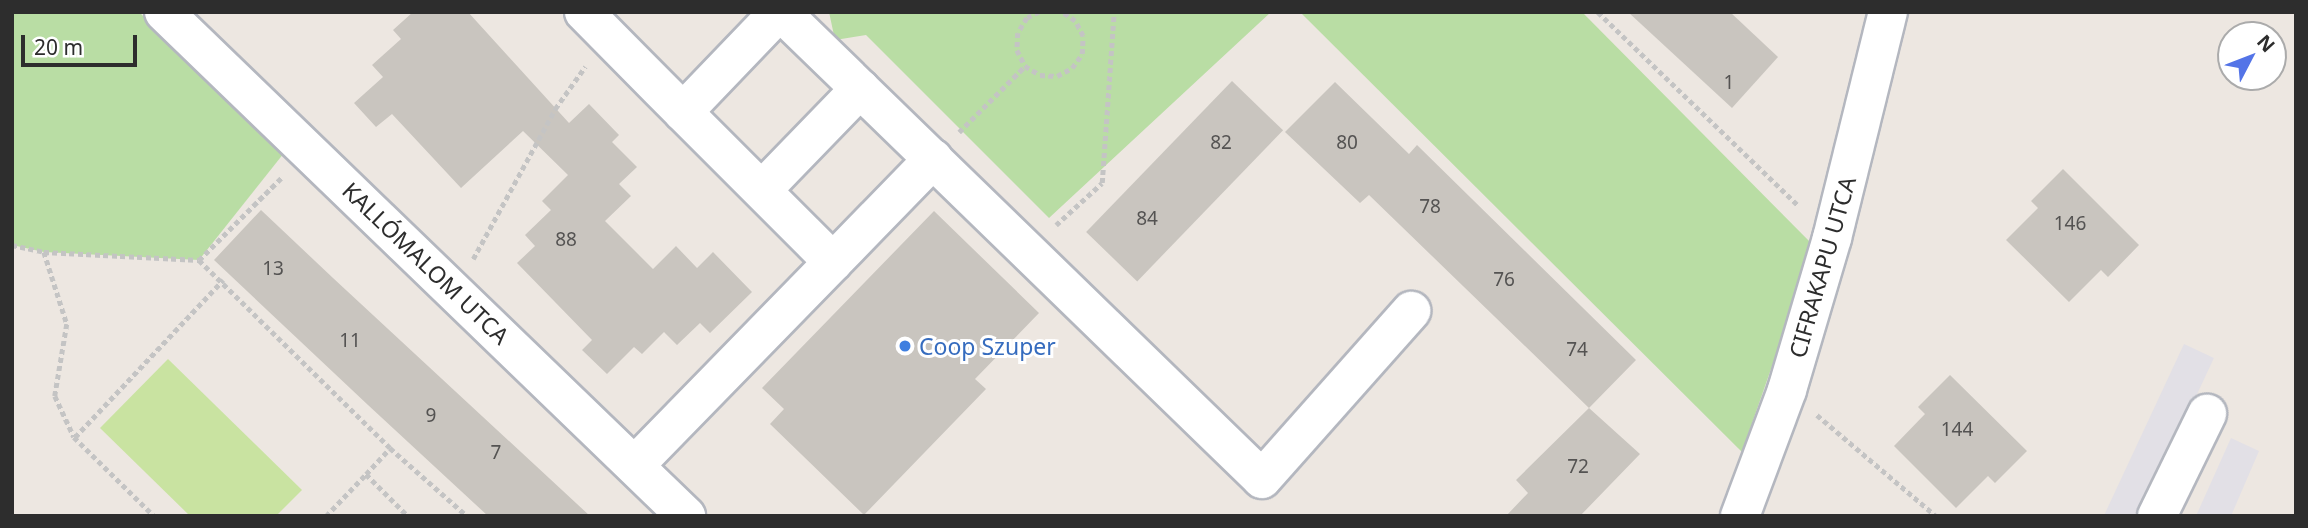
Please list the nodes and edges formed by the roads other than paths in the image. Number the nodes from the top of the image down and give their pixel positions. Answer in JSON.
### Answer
{"nodes":[{"id":1,"x":164,"y":12,"type":"edge"},
{"id":2,"x":780,"y":12,"type":"edge"},
{"id":3,"x":1888,"y":12,"type":"edge"},
{"id":4,"x":596,"y":24,"type":"edge"},
{"id":5,"x":860,"y":89,"type":"junction"},
{"id":6,"x":683,"y":112,"type":"junction"},
{"id":7,"x":933,"y":159,"type":"junction"},
{"id":8,"x":762,"y":190,"type":"junction"},
{"id":9,"x":833,"y":262,"type":"junction"},
{"id":10,"x":1411,"y":312,"type":"dead end"},
{"id":11,"x":2207,"y":414,"type":"dead end"},
{"id":12,"x":635,"y":465,"type":"junction"},
{"id":13,"x":686,"y":516,"type":"edge"},
{"id":14,"x":1740,"y":516,"type":"edge"},
{"id":15,"x":2157,"y":516,"type":"edge"}],
"edges":[{"from":1,"to":12,"type":"street","name":"KALLÓMALOM UTCA"},
{"from":2,"to":5,"type":"street"},
{"from":2,"to":6,"type":"street"},
{"from":3,"to":14,"type":"street","name":"CIFRAKAPU UTCA"},
{"from":4,"to":6,"type":"street"},
{"from":5,"to":7,"type":"street"},
{"from":5,"to":8,"type":"street"},
{"from":6,"to":8,"type":"street"},
{"from":7,"to":9,"type":"street"},
{"from":7,"to":10,"type":"street"},
{"from":8,"to":9,"type":"street"},
{"from":9,"to":12,"type":"street"},
{"from":11,"to":15,"type":"street"},
{"from":12,"to":13,"type":"street","name":"KALLÓMALOM UTCA"}]}
